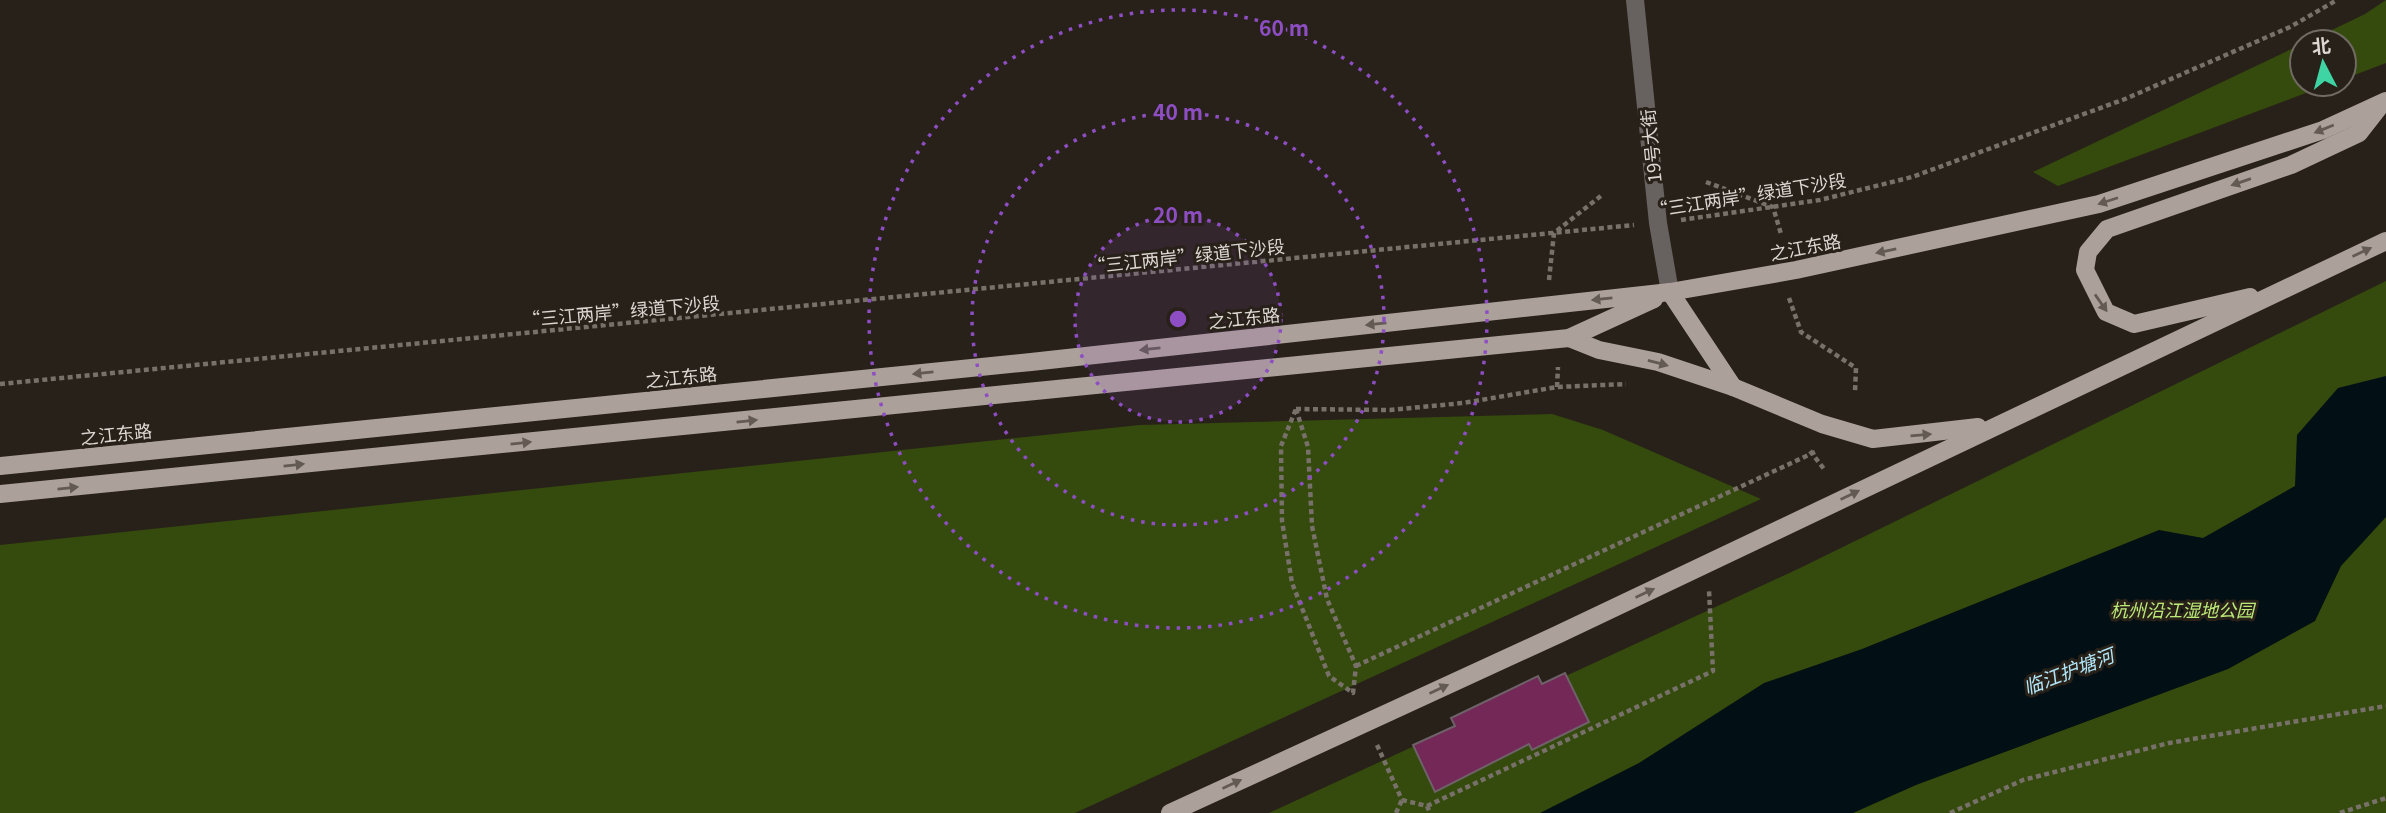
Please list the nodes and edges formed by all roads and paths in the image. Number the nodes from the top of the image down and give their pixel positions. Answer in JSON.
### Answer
{"nodes":[{"id":1,"x":1635,"y":0,"type":"edge"},
{"id":2,"x":2337,"y":0,"type":"edge"},
{"id":3,"x":2384,"y":102,"type":"edge"},
{"id":4,"x":1706,"y":182,"type":"dead end"},
{"id":5,"x":1602,"y":195,"type":"dead end"},
{"id":6,"x":1773,"y":207,"type":"junction"},
{"id":7,"x":1658,"y":223,"type":"junction"},
{"id":8,"x":1554,"y":233,"type":"junction"},
{"id":9,"x":1781,"y":234,"type":"dead end"},
{"id":10,"x":2386,"y":241,"type":"edge"},
{"id":11,"x":1549,"y":280,"type":"dead end"},
{"id":12,"x":2280,"y":291,"type":"junction"},
{"id":13,"x":1670,"y":292,"type":"junction"},
{"id":14,"x":1789,"y":298,"type":"dead end"},
{"id":15,"x":1569,"y":338,"type":"junction"},
{"id":16,"x":1558,"y":367,"type":"dead end"},
{"id":17,"x":1636,"y":383,"type":"dead end"},
{"id":18,"x":0,"y":384,"type":"edge"},
{"id":19,"x":1557,"y":387,"type":"junction"},
{"id":20,"x":1733,"y":387,"type":"junction"},
{"id":21,"x":1855,"y":392,"type":"dead end"},
{"id":22,"x":1296,"y":409,"type":"junction"},
{"id":23,"x":2005,"y":422,"type":"junction"},
{"id":24,"x":1801,"y":447,"type":"dead end"},
{"id":25,"x":1814,"y":452,"type":"junction"},
{"id":26,"x":0,"y":466,"type":"edge"},
{"id":27,"x":1824,"y":469,"type":"dead end"},
{"id":28,"x":0,"y":495,"type":"edge"},
{"id":29,"x":1708,"y":580,"type":"dead end"},
{"id":30,"x":1356,"y":666,"type":"junction"},
{"id":31,"x":2386,"y":706,"type":"edge"},
{"id":32,"x":1373,"y":738,"type":"dead end"},
{"id":33,"x":2386,"y":798,"type":"edge"},
{"id":34,"x":1402,"y":800,"type":"junction"},
{"id":35,"x":1427,"y":806,"type":"junction"},
{"id":36,"x":1170,"y":813,"type":"edge"},
{"id":37,"x":1396,"y":813,"type":"edge"},
{"id":38,"x":1430,"y":813,"type":"edge"},
{"id":39,"x":1950,"y":813,"type":"edge"},
{"id":40,"x":2340,"y":813,"type":"edge"}],
"edges":[{"from":1,"to":7,"type":"street","name":"19号大街"},
{"from":2,"to":6,"type":"path","name":"“三江两岸”绿道下沙段"},
{"from":3,"to":12,"type":"main road","one_way":true},
{"from":3,"to":13,"type":"main road","name":"之江东路","one_way":true},
{"from":4,"to":6,"type":"path"},
{"from":5,"to":8,"type":"path"},
{"from":6,"to":7,"type":"path","name":"“三江两岸”绿道下沙段"},
{"from":6,"to":9,"type":"path"},
{"from":7,"to":8,"type":"path","name":"“三江两岸”绿道下沙段"},
{"from":7,"to":13,"type":"street","name":"19号大街"},
{"from":8,"to":11,"type":"path"},
{"from":8,"to":18,"type":"path","name":"“三江两岸”绿道下沙段"},
{"from":12,"to":10,"type":"main road","one_way":true},
{"from":12,"to":23,"type":"main road"},
{"from":13,"to":15,"type":"main road"},
{"from":13,"to":20,"type":"main road"},
{"from":13,"to":26,"type":"main road","name":"之江东路","one_way":true},
{"from":14,"to":21,"type":"path"},
{"from":15,"to":20,"type":"main road","one_way":true},
{"from":28,"to":15,"type":"main road","one_way":true},
{"from":16,"to":19,"type":"path"},
{"from":17,"to":19,"type":"path"},
{"from":19,"to":22,"type":"path"},
{"from":20,"to":23,"type":"main road","one_way":true},
{"from":22,"to":30,"type":"path"},
{"from":22,"to":30,"type":"path"},
{"from":36,"to":23,"type":"main road","one_way":true},
{"from":24,"to":25,"type":"path"},
{"from":25,"to":27,"type":"path"},
{"from":25,"to":30,"type":"path"},
{"from":29,"to":35,"type":"path"},
{"from":31,"to":39,"type":"path"},
{"from":32,"to":34,"type":"path"},
{"from":33,"to":40,"type":"path"},
{"from":34,"to":35,"type":"path"},
{"from":34,"to":37,"type":"path"},
{"from":35,"to":38,"type":"path"}]}
